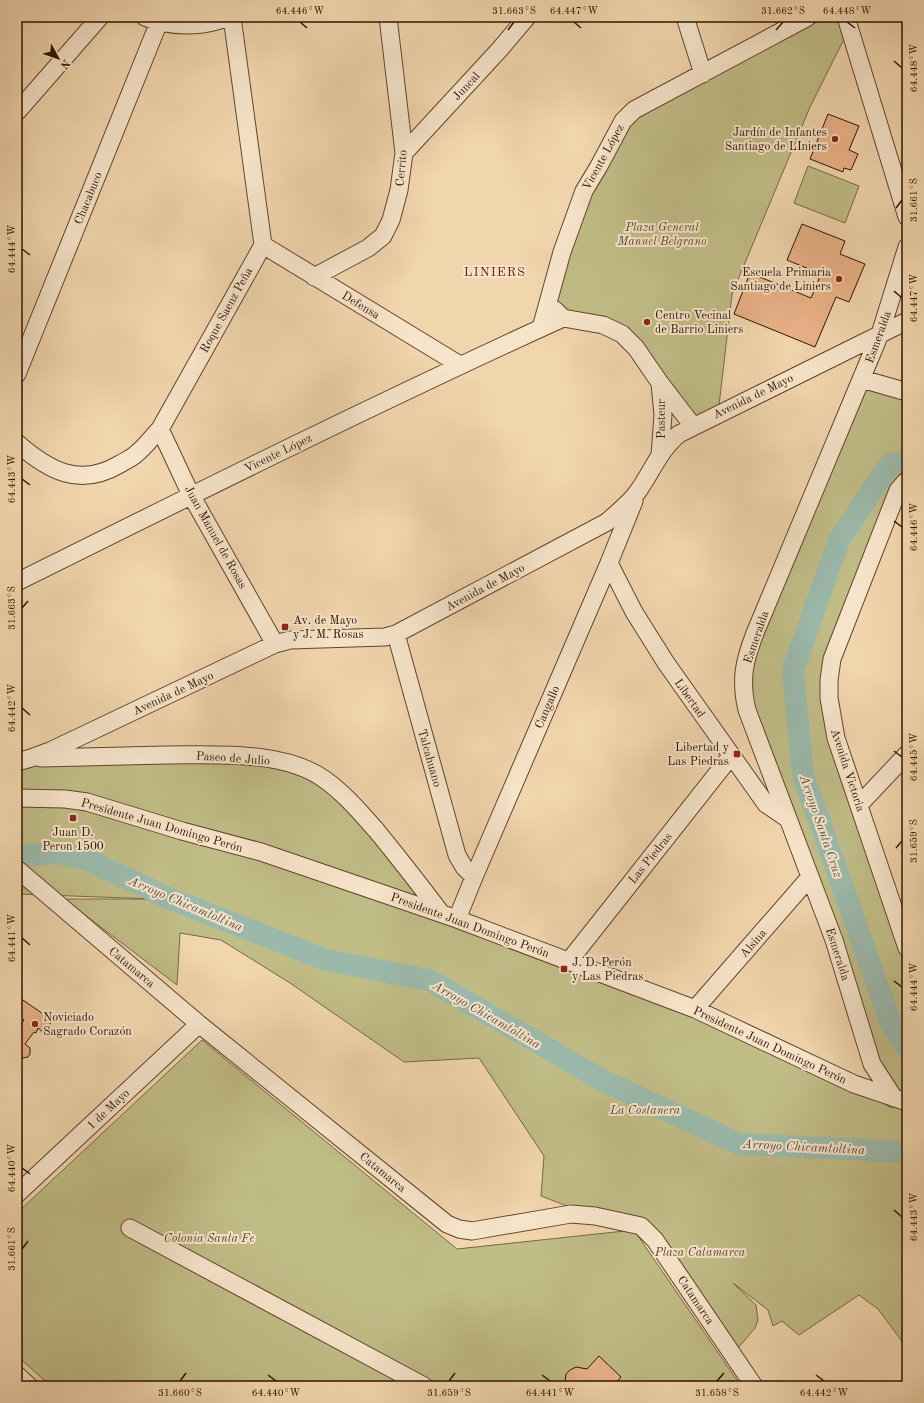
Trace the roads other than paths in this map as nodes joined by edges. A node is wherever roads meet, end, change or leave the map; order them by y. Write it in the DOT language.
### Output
graph roads {
  1 [pos="100,17"];
  2 [pos="231,17"];
  3 [pos="388,17"];
  4 [pos="527,17"];
  5 [pos="685,17"];
  6 [pos="808,17"];
  7 [pos="846,17"];
  8 [pos="152,20"];
  9 [pos="703,74"];
  10 [pos="17,112"];
  11 [pos="404,153"];
  12 [pos="907,216"];
  13 [pos="262,246"];
  14 [pos="907,247"];
  15 [pos="314,277"];
  16 [pos="548,303"];
  17 [pos="563,318"];
  18 [pos="907,321"];
  19 [pos="541,328"];
  20 [pos="880,334"];
  21 [pos="460,365"];
  22 [pos="17,374"];
  23 [pos="862,379"];
  24 [pos="660,383"];
  25 [pos="907,392"];
  26 [pos="693,426"];
  27 [pos="160,429"];
  28 [pos="17,443"];
  29 [pos="660,455"];
  30 [pos="907,482"];
  31 [pos="636,494"];
  32 [pos="192,495"];
  33 [pos="610,563"];
  34 [pos="17,582"];
  35 [pos="396,634"];
  36 [pos="275,644"];
  37 [pos="907,754"];
  38 [pos="731,756"];
  39 [pos="24,760"];
  40 [pos="17,798"];
  41 [pos="859,805"];
  42 [pos="788,819"];
  43 [pos="474,876"];
  44 [pos="810,877"];
  45 [pos="19,878"];
  46 [pos="441,913"];
  47 [pos="457,919"];
  48 [pos="907,948"];
  49 [pos="569,961"];
  50 [pos="695,1009"];
  51 [pos="199,1024"];
  52 [pos="900,1100"];
  53 [pos="17,1194"];
  54 [pos="130,1228"];
  55 [pos="17,1375"];
  56 [pos="29,1386"];
  57 [pos="424,1386"];
  58 [pos="754,1386"];
  1 -- 10 [label="street"];
  2 -- 8 [label="street"];
  2 -- 13 [label="street"];
  3 -- 11 [label="street, Cerrito"];
  4 -- 11 [label="street, Juncal"];
  5 -- 9 [label="street"];
  6 -- 9 [label="street, Vicente López"];
  7 -- 12 [label="street"];
  8 -- 22 [label="street, Chacabuco"];
  9 -- 16 [label="street, Vicente López"];
  11 -- 15 [label="street, Cerrito"];
  13 -- 15 [label="street, Defensa"];
  13 -- 27 [label="street, Roque Saenz Peña"];
  14 -- 20 [label="street, Esmeralda"];
  15 -- 21 [label="street, Defensa"];
  16 -- 17 [label="street"];
  16 -- 19 [label="street, Vicente López"];
  17 -- 19 [label="street, Vicente López"];
  17 -- 24 [label="street, Pasteur"];
  18 -- 20 [label="street, Avenida de Mayo"];
  19 -- 21 [label="street, Vicente López"];
  20 -- 23 [label="street, Esmeralda"];
  20 -- 26 [label="street, Avenida de Mayo"];
  21 -- 32 [label="street, Vicente López"];
  23 -- 25 [label="street"];
  23 -- 42 [label="street, Esmeralda"];
  24 -- 26 [label="street, Pasteur"];
  24 -- 29 [label="street, Pasteur"];
  26 -- 29 [label="street, Avenida de Mayo"];
  27 -- 28 [label="street, Roque Saenz Peña"];
  27 -- 32 [label="street, Juan Manuel de Rosas"];
  29 -- 31 [label="street, Avenida de Mayo"];
  30 -- 41 [label="street, Avenida Victoria"];
  31 -- 33 [label="street, Cangallo"];
  31 -- 35 [label="street, Avenida de Mayo"];
  32 -- 34 [label="street, Vicente López"];
  32 -- 36 [label="street, Juan Manuel de Rosas"];
  33 -- 38 [label="street, Libertad"];
  33 -- 43 [label="street, Cangallo"];
  35 -- 36 [label="street, Avenida de Mayo"];
  35 -- 43 [label="street, Talcahuano"];
  36 -- 39 [label="street, Avenida de Mayo"];
  37 -- 41 [label="street"];
  38 -- 42 [label="street, Libertad"];
  38 -- 49 [label="street, Las Piedras"];
  39 -- 46 [label="street, Paseo de Julio"];
  40 -- 46 [label="street, Presidente Juan Domingo Perón"];
  41 -- 48 [label="street, Avenida Victoria"];
  42 -- 44 [label="street, Esmeralda"];
  43 -- 47 [label="street, Cangallo"];
  44 -- 50 [label="street, Alsina"];
  44 -- 52 [label="street, Esmeralda"];
  45 -- 51 [label="street, Catamarca"];
  46 -- 47 [label="street, Presidente Juan Domingo Perón"];
  47 -- 49 [label="street, Presidente Juan Domingo Perón"];
  49 -- 50 [label="street, Presidente Juan Domingo Perón"];
  50 -- 52 [label="street, Presidente Juan Domingo Perón"];
  51 -- 53 [label="street, 1 de Mayo"];
  51 -- 58 [label="street, Catamarca"];
  54 -- 57 [label="street"];
  55 -- 56 [label="street"];
}
